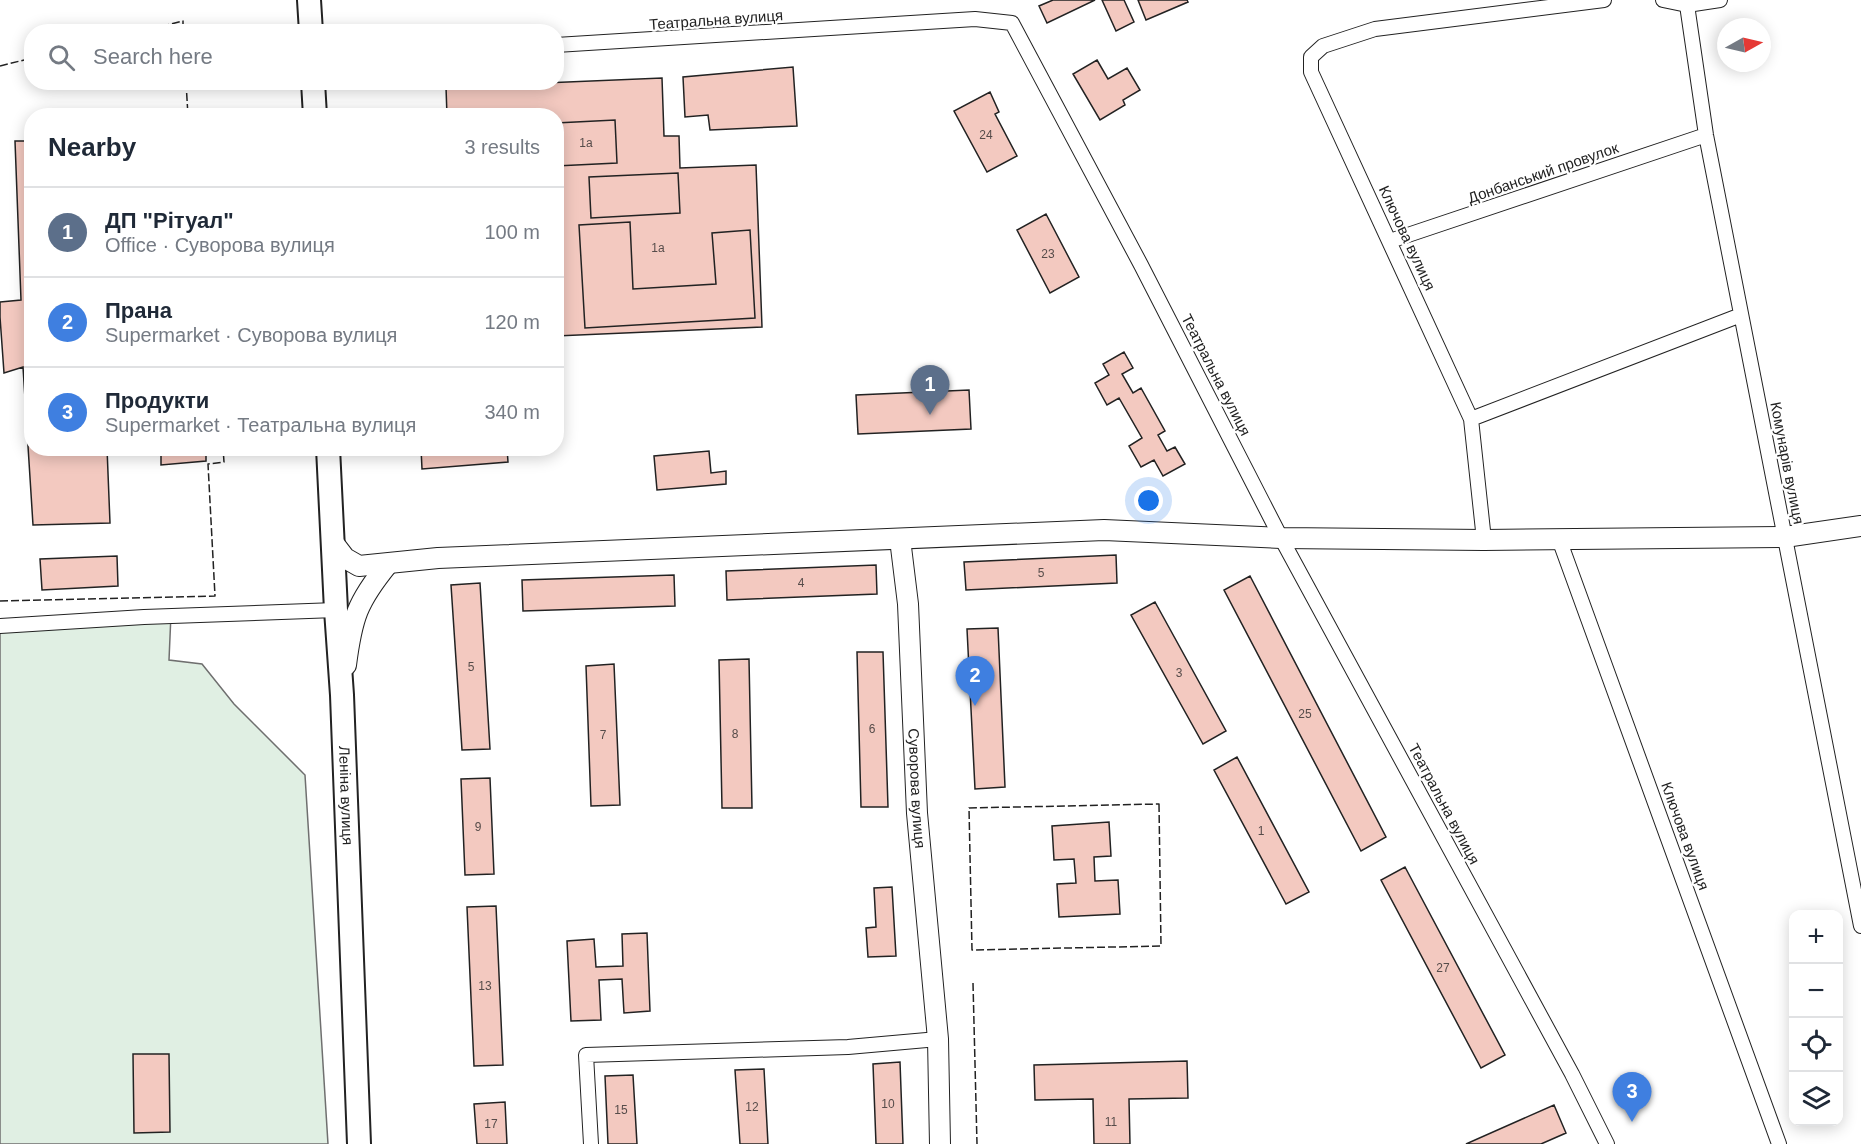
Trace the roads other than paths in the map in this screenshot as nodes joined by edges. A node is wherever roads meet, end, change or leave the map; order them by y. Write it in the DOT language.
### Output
graph roads {
  1 [pos="309,0"];
  2 [pos="1604,0"];
  3 [pos="1663,0"];
  4 [pos="1720,0"];
  5 [pos="1687,5"];
  6 [pos="310,24"];
  7 [pos="564,45"];
  8 [pos="313,90"];
  9 [pos="315,108"];
  10 [pos="1706,135"];
  11 [pos="1390,241"];
  12 [pos="1741,315"];
  13 [pos="1471,419"];
  14 [pos="328,456"];
  15 [pos="1861,526"];
  16 [pos="1785,537"];
  17 [pos="1281,538"];
  18 [pos="900,539"];
  19 [pos="1559,539"];
  20 [pos="1484,540"];
  21 [pos="332,541"];
  22 [pos="388,564"];
  23 [pos="336,610"];
  24 [pos="0,626"];
  25 [pos="342,695"];
  26 [pos="1861,926"];
  27 [pos="938,1039"];
  28 [pos="359,1144"];
  29 [pos="591,1144"];
  30 [pos="940,1144"];
  31 [pos="1607,1144"];
  32 [pos="1779,1144"];
  1 -- 6 [label="main road"];
  2 -- 11 [label="street, Ключова вулиця"];
  3 -- 5 [label="street"];
  4 -- 5 [label="street"];
  5 -- 10 [label="street, Комунарів вулиця"];
  7 -- 17 [label="street, Театральна вулиця"];
  8 -- 9 [label="main road"];
  10 -- 11 [label="street, Донбанський провулок"];
  10 -- 12 [label="street, Комунарів вулиця"];
  11 -- 13 [label="street, Ключова вулиця"];
  12 -- 13 [label="street"];
  12 -- 16 [label="street, Комунарів вулиця"];
  13 -- 20 [label="street, Ключова вулиця"];
  14 -- 21 [label="main road, Леніна вулиця"];
  15 -- 16 [label="street"];
  16 -- 19 [label="street"];
  16 -- 26 [label="street, Комунарів вулиця"];
  17 -- 18 [label="street"];
  17 -- 20 [label="street"];
  17 -- 31 [label="street, Театральна вулиця"];
  18 -- 22 [label="street"];
  18 -- 27 [label="street, Суворова вулиця"];
  19 -- 20 [label="street"];
  19 -- 32 [label="street, Ключова вулиця"];
  21 -- 22 [label="street"];
  21 -- 23 [label="main road, Леніна вулиця"];
  22 -- 25 [label="street"];
  23 -- 24 [label="street"];
  23 -- 25 [label="main road, Леніна вулиця"];
  25 -- 28 [label="main road, Леніна вулиця"];
  27 -- 29 [label="street"];
  27 -- 30 [label="street, Суворова вулиця"];
}
